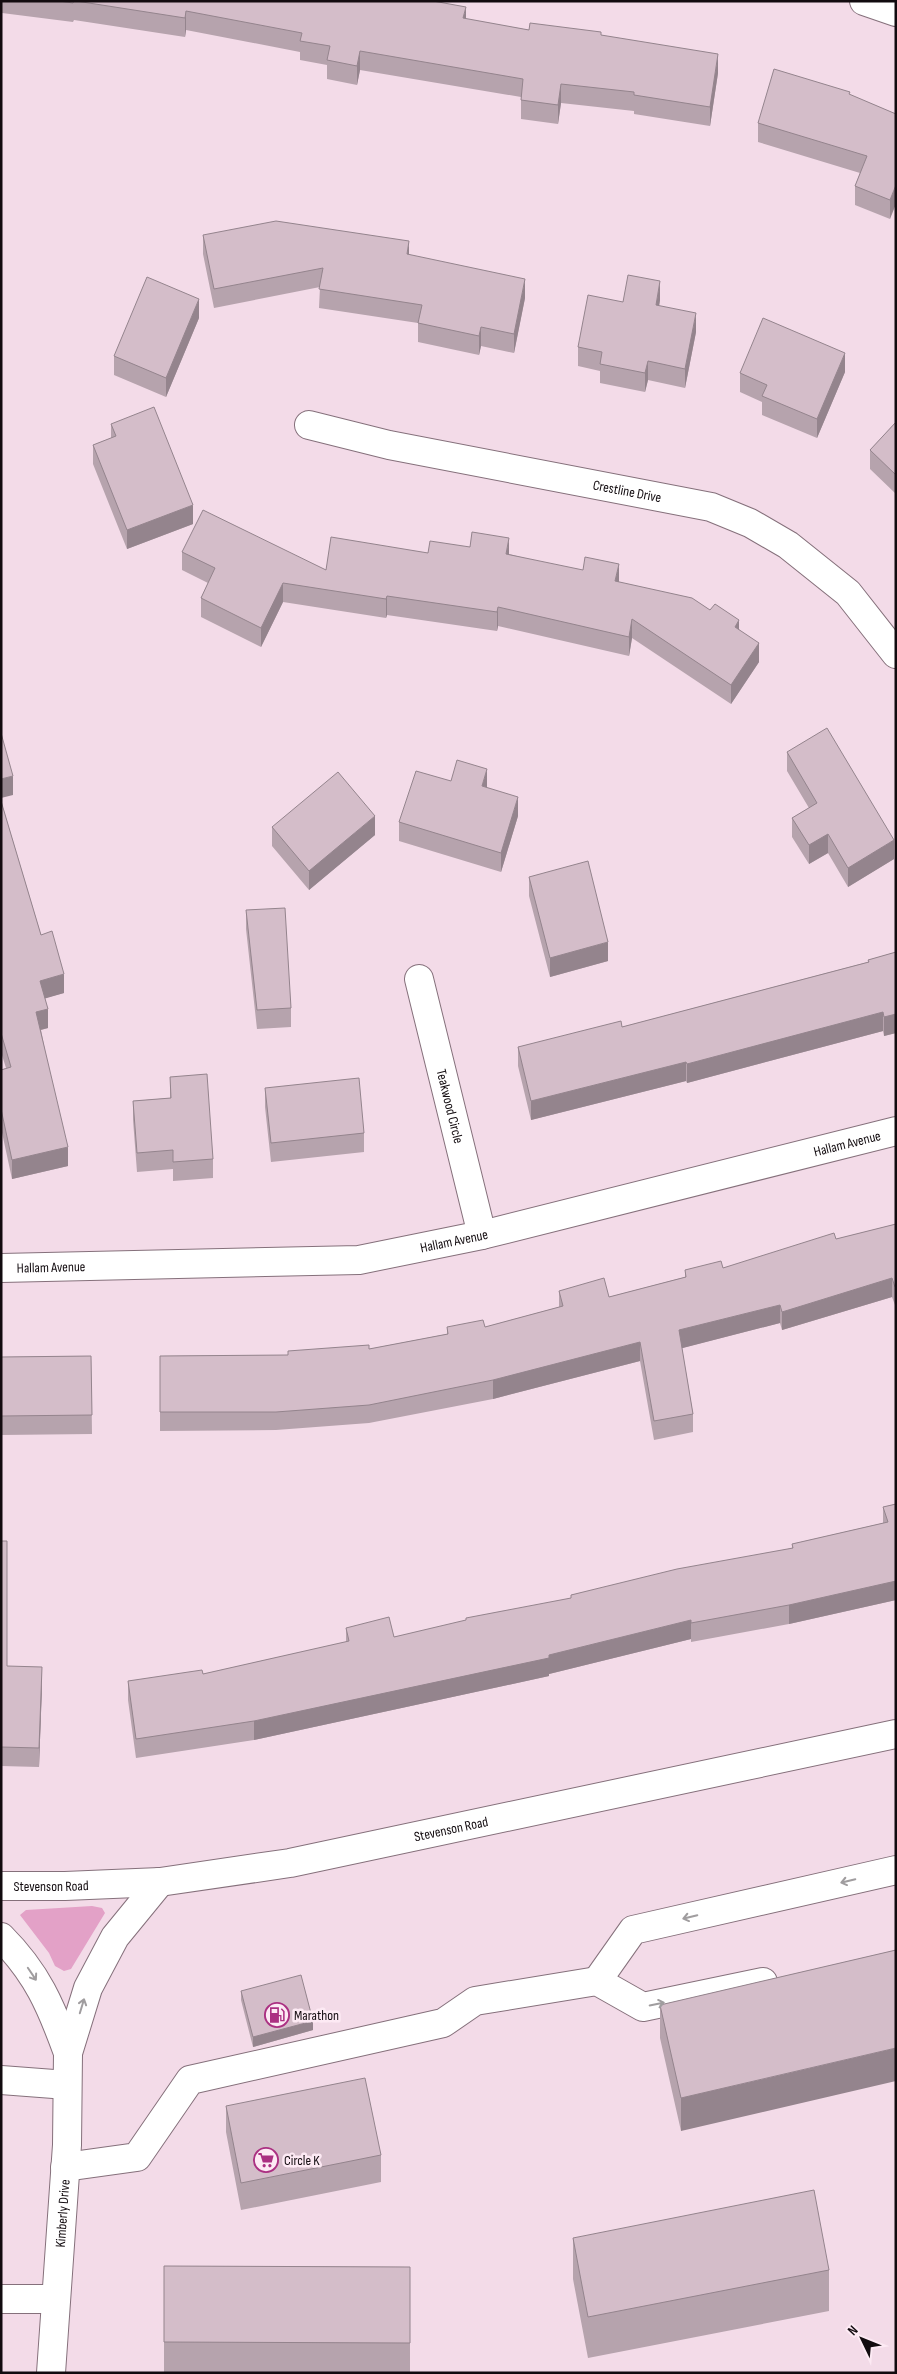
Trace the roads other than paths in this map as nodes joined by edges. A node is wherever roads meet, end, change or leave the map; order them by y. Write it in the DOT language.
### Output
graph roads {
  1 [pos="864,1"];
  2 [pos="896,12"];
  3 [pos="308,425"];
  4 [pos="896,654"];
  5 [pos="419,979"];
  6 [pos="896,1131"];
  7 [pos="482,1235"];
  8 [pos="1,1268"];
  9 [pos="896,1734"];
  10 [pos="896,1870"];
  11 [pos="160,1882"];
  12 [pos="1,1886"];
  13 [pos="1,1937"];
  14 [pos="789,1977"];
  15 [pos="598,1981"];
  16 [pos="68,2053"];
  17 [pos="1,2080"];
  18 [pos="67,2085"];
  19 [pos="65,2167"];
  20 [pos="1,2299"];
  21 [pos="55,2299"];
  22 [pos="51,2373"];
  1 -- 2 [label="street"];
  3 -- 4 [label="street, Crestline Drive"];
  5 -- 7 [label="street, Teakwood Circle"];
  6 -- 7 [label="street, Hallam Avenue"];
  7 -- 8 [label="street, Hallam Avenue"];
  9 -- 11 [label="street, Stevenson Road"];
  10 -- 15 [label="street, one-way"];
  11 -- 12 [label="street, Stevenson Road"];
  16 -- 11 [label="street, Kimberly Drive, one-way"];
  13 -- 16 [label="street, Kimberly Drive, one-way"];
  15 -- 14 [label="street, one-way"];
  15 -- 19 [label="street"];
  16 -- 18 [label="street, Kimberly Drive"];
  17 -- 18 [label="street"];
  18 -- 19 [label="street, Kimberly Drive"];
  19 -- 21 [label="street, Kimberly Drive"];
  20 -- 21 [label="street"];
  21 -- 22 [label="street, Kimberly Drive"];
}
